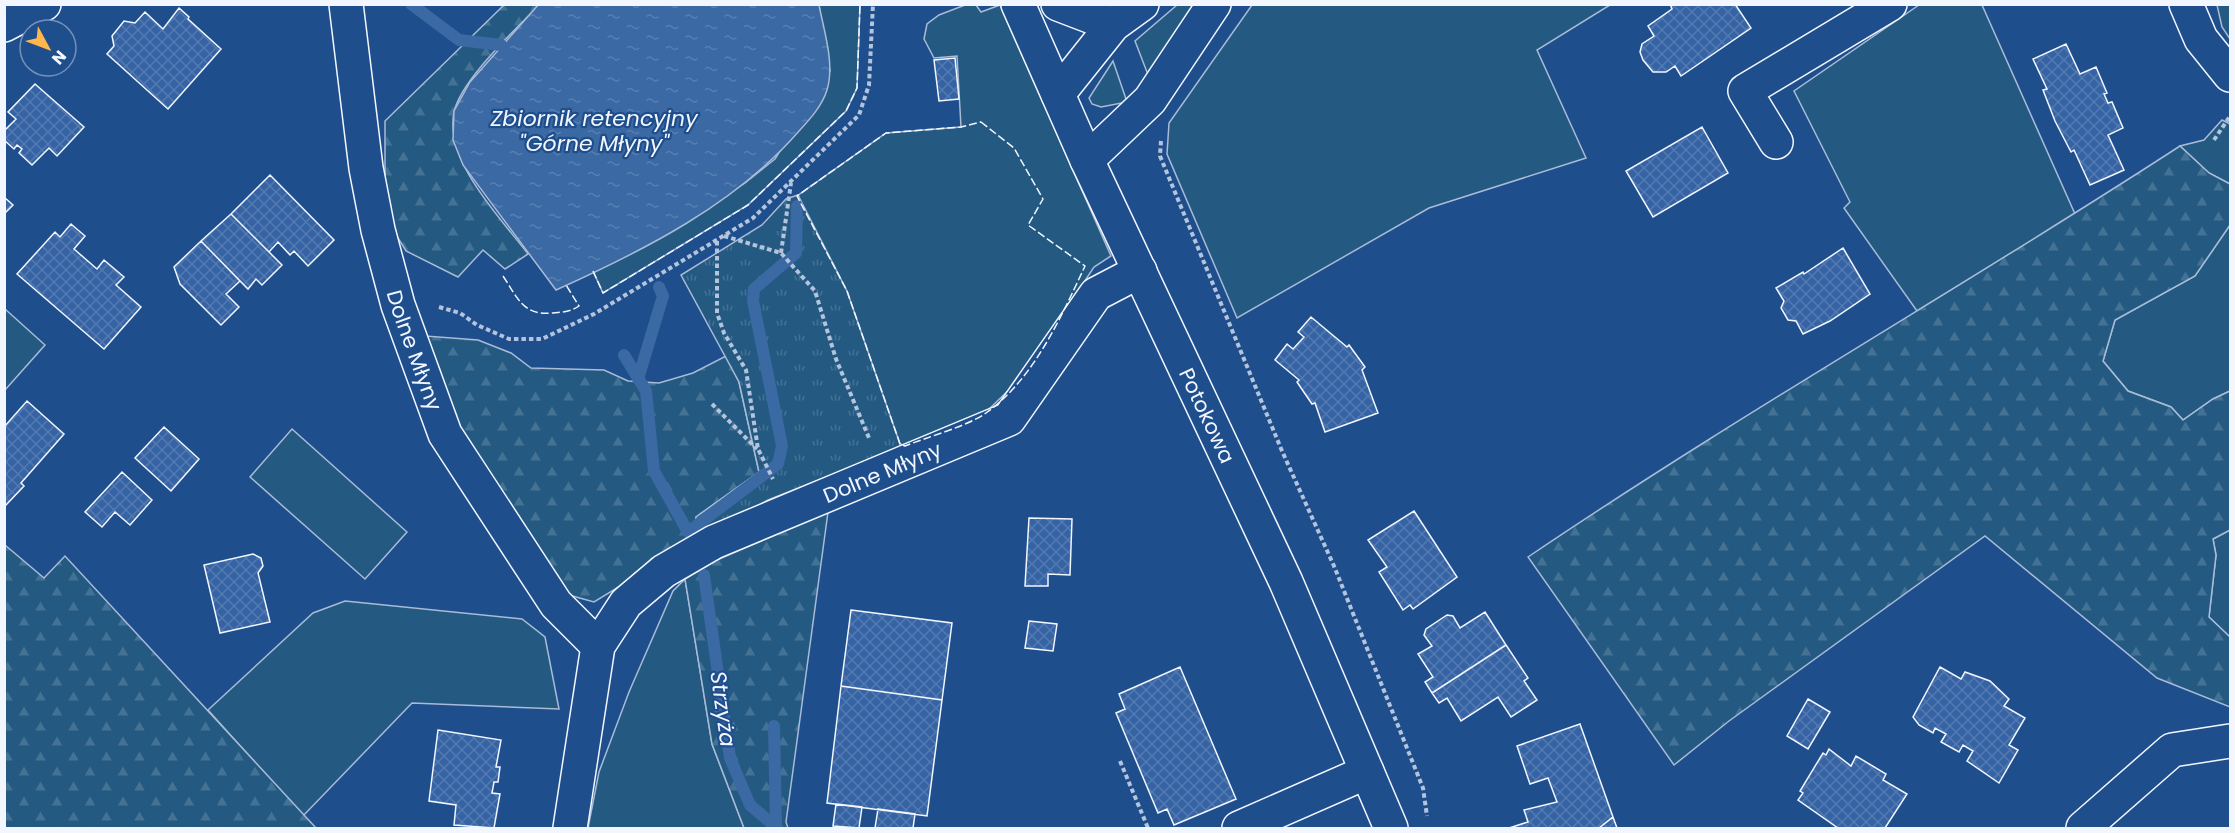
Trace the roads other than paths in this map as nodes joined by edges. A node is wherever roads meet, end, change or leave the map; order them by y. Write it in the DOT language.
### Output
graph roads {
  1 [pos="44,4"];
  2 [pos="346,4"];
  3 [pos="1018,4"];
  4 [pos="1058,4"];
  5 [pos="1142,4"];
  6 [pos="1214,4"];
  7 [pos="1890,4"];
  8 [pos="2186,4"];
  9 [pos="4,25"];
  10 [pos="1113,25"];
  11 [pos="2230,75"];
  12 [pos="1058,94"];
  13 [pos="1776,142"];
  14 [pos="1087,160"];
  15 [pos="1140,271"];
  16 [pos="598,646"];
  17 [pos="2230,741"];
  18 [pos="1367,772"];
  19 [pos="570,828"];
  20 [pos="1239,828"];
  21 [pos="1391,828"];
  22 [pos="2084,828"];
  1 -- 9 [label="street"];
  2 -- 16 [label="street, Dolne Młyny"];
  3 -- 12 [label="street, Potokowa"];
  4 -- 10 [label="street"];
  5 -- 10 [label="street"];
  6 -- 14 [label="street"];
  7 -- 13 [label="street"];
  8 -- 11 [label="street"];
  10 -- 12 [label="street"];
  12 -- 14 [label="street, Potokowa"];
  14 -- 15 [label="street, Potokowa"];
  15 -- 16 [label="street, Dolne Młyny"];
  15 -- 18 [label="street, Potokowa"];
  16 -- 19 [label="street, Dolne Młyny"];
  17 -- 22 [label="street"];
  18 -- 20 [label="street"];
  18 -- 21 [label="street, Potokowa"];
}
